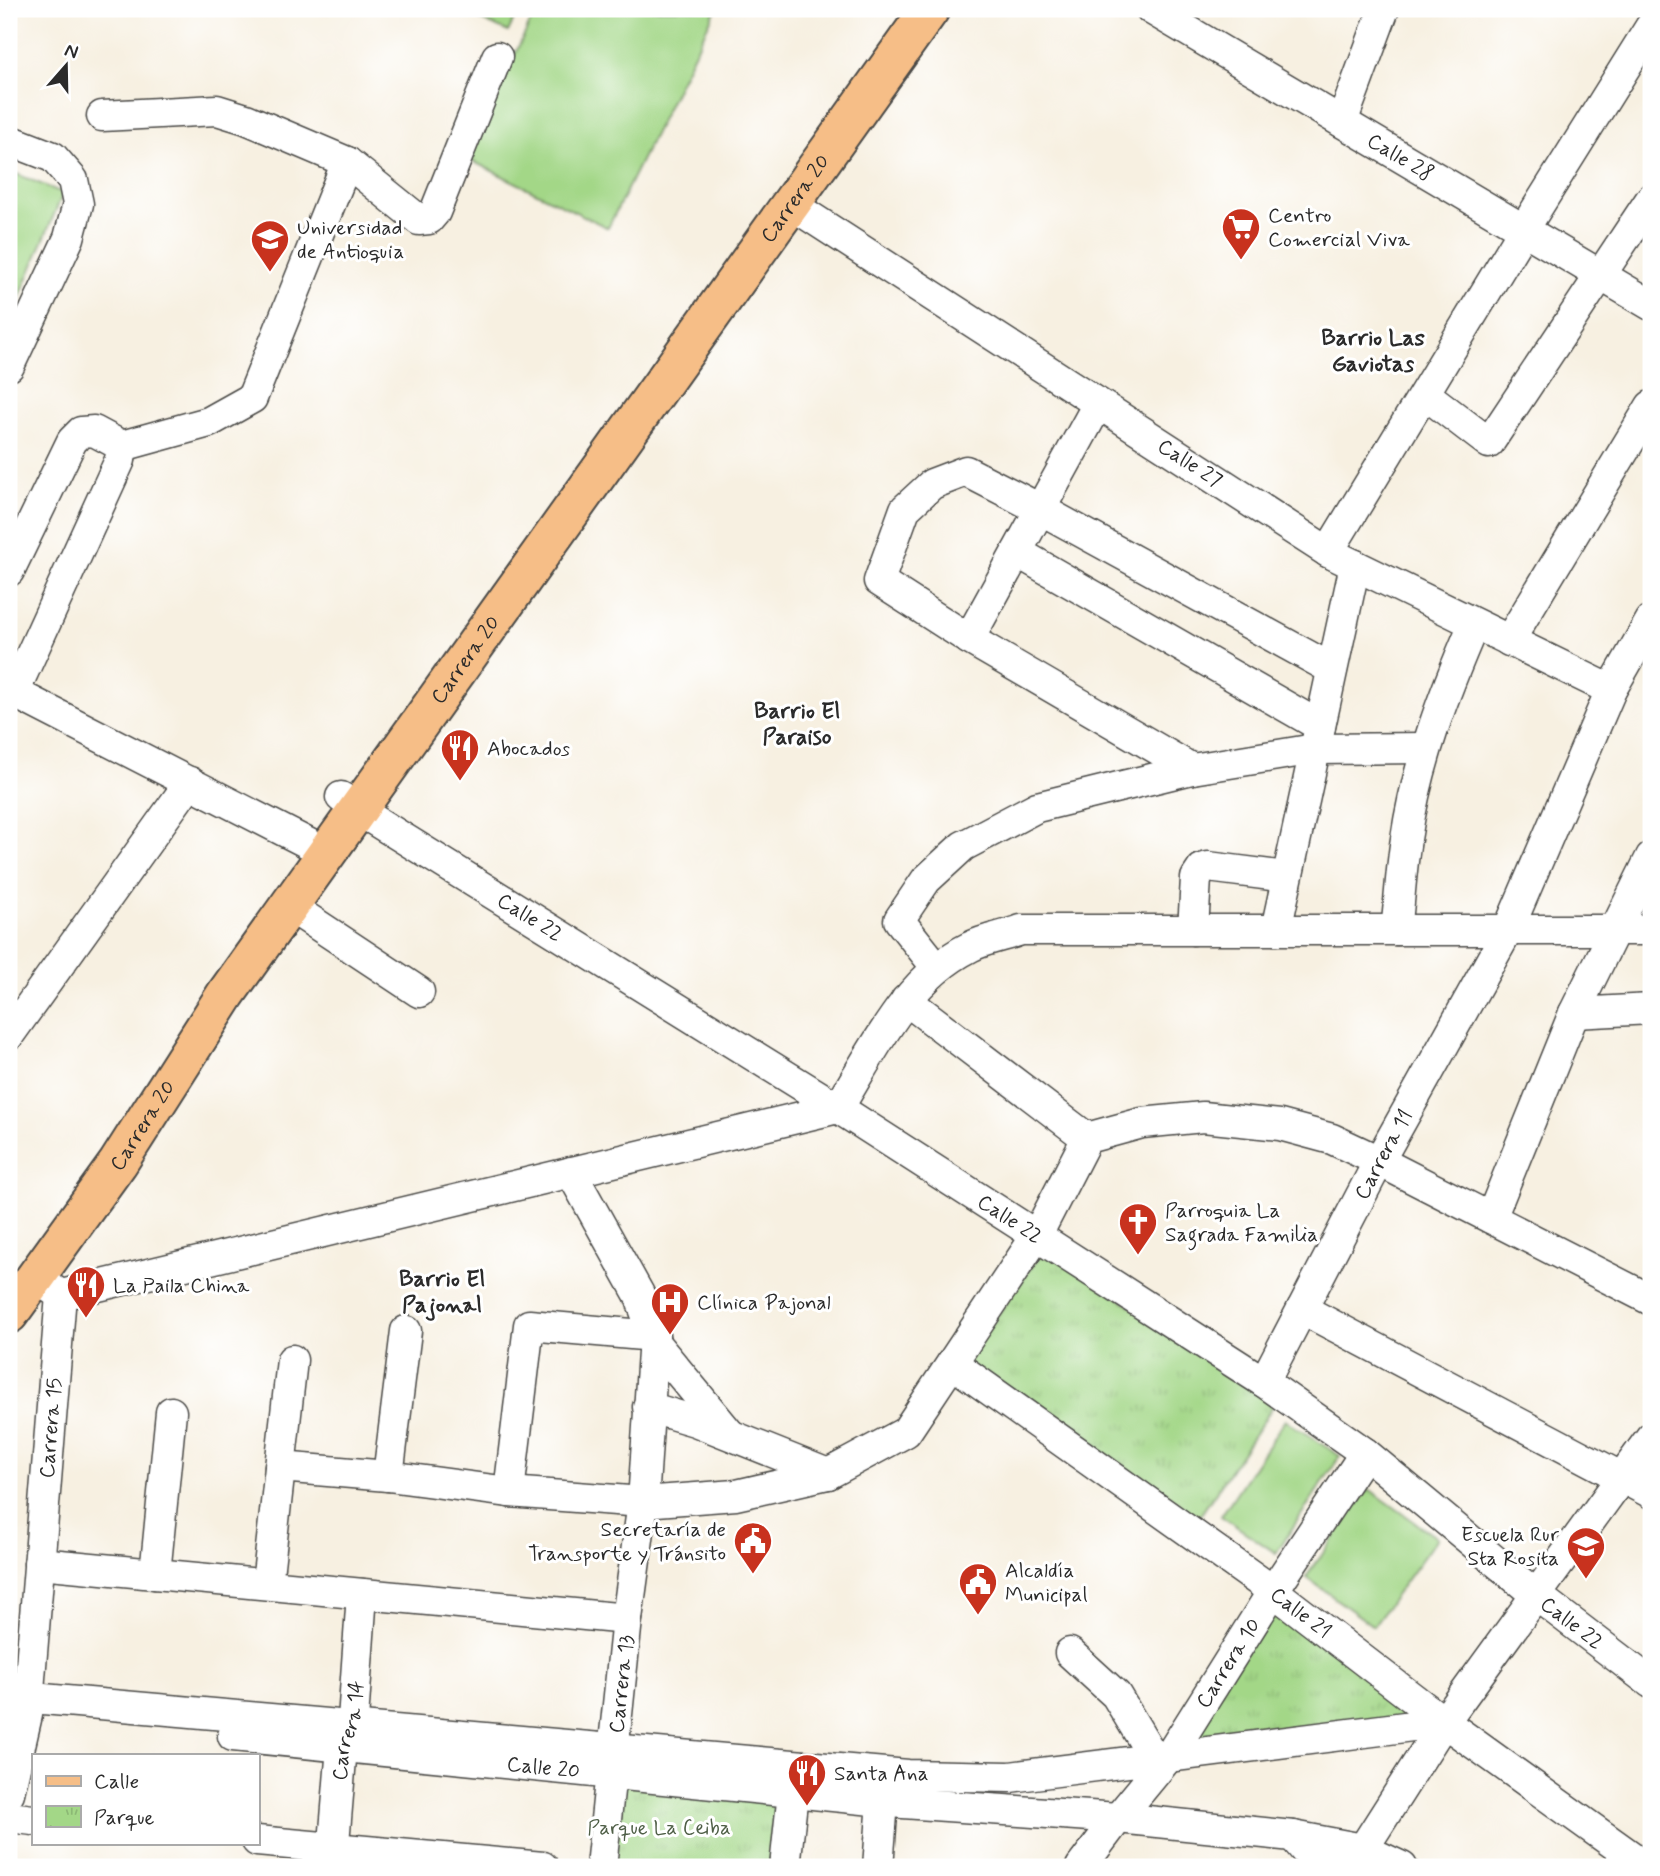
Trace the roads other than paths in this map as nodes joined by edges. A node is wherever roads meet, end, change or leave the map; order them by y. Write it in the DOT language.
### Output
graph roads {
  1 [pos="909,9"];
  2 [pos="930,9"];
  3 [pos="1151,9"];
  4 [pos="1384,9"];
  5 [pos="1651,26"];
  6 [pos="497,57"];
  7 [pos="102,116"];
  8 [pos="1342,122"];
  9 [pos="9,140"];
  10 [pos="347,162"];
  11 [pos="1651,199"];
  12 [pos="789,203"];
  13 [pos="1524,229"];
  14 [pos="1600,275"];
  15 [pos="1651,305"];
  16 [pos="9,366"];
  17 [pos="1425,394"];
  18 [pos="1098,404"];
  19 [pos="1651,406"];
  20 [pos="122,446"];
  21 [pos="1040,509"];
  22 [pos="1017,552"];
  23 [pos="1328,552"];
  24 [pos="1355,565"];
  25 [pos="9,571"];
  26 [pos="1651,620"];
  27 [pos="1474,624"];
  28 [pos="969,639"];
  29 [pos="1509,641"];
  30 [pos="1332,669"];
  31 [pos="11,691"];
  32 [pos="1611,691"];
  33 [pos="1317,738"];
  34 [pos="1426,748"];
  35 [pos="1192,769"];
  36 [pos="190,782"];
  37 [pos="349,804"];
  38 [pos="318,848"];
  39 [pos="1651,857"];
  40 [pos="1286,877"];
  41 [pos="289,906"];
  42 [pos="1193,930"];
  43 [pos="1276,930"];
  44 [pos="1396,930"];
  45 [pos="1508,930"];
  46 [pos="1614,930"];
  47 [pos="1651,930"];
  48 [pos="937,968"];
  49 [pos="419,992"];
  50 [pos="906,1000"];
  51 [pos="1651,1009"];
  52 [pos="1573,1013"];
  53 [pos="9,1035"];
  54 [pos="838,1108"];
  55 [pos="1087,1138"];
  56 [pos="1379,1161"];
  57 [pos="571,1172"];
  58 [pos="1491,1218"];
  59 [pos="1037,1235"];
  60 [pos="35,1283"];
  61 [pos="1651,1300"];
  62 [pos="1302,1309"];
  63 [pos="9,1314"];
  64 [pos="405,1331"];
  65 [pos="654,1338"];
  66 [pos="292,1360"];
  67 [pos="952,1363"];
  68 [pos="1264,1382"];
  69 [pos="648,1407"];
  70 [pos="171,1412"];
  71 [pos="731,1436"];
  72 [pos="1651,1437"];
  73 [pos="1365,1453"];
  74 [pos="280,1467"];
  75 [pos="828,1474"];
  76 [pos="388,1476"];
  77 [pos="1621,1478"];
  78 [pos="509,1492"];
  79 [pos="1651,1493"];
  80 [pos="643,1502"];
  81 [pos="39,1563"];
  82 [pos="155,1574"];
  83 [pos="267,1584"];
  84 [pos="1273,1591"];
  85 [pos="362,1594"];
  86 [pos="1536,1595"];
  87 [pos="627,1619"];
  88 [pos="1070,1653"];
  89 [pos="1651,1683"];
  90 [pos="18,1705"];
  91 [pos="1444,1722"];
  92 [pos="346,1736"];
  93 [pos="1162,1756"];
  94 [pos="612,1761"];
  95 [pos="793,1792"];
  96 [pos="9,1793"];
  97 [pos="883,1801"];
  98 [pos="9,1817"];
  99 [pos="1118,1818"];
  100 [pos="32,1820"];
  101 [pos="1293,1836"];
  102 [pos="259,1841"];
  103 [pos="1363,1849"];
  104 [pos="333,1858"];
  105 [pos="543,1867"];
  106 [pos="601,1867"];
  107 [pos="785,1867"];
  108 [pos="878,1867"];
  109 [pos="1081,1867"];
  110 [pos="1319,1867"];
  111 [pos="1402,1867"];
  112 [pos="1646,1867"];
  1 -- 37 [label="main road, Carrera 20"];
  2 -- 12 [label="main road, Carrera 20"];
  3 -- 8 [label="street, Calle 28"];
  4 -- 8 [label="street"];
  5 -- 13 [label="street"];
  6 -- 10 [label="street"];
  7 -- 10 [label="street"];
  8 -- 13 [label="street, Calle 28"];
  9 -- 16 [label="street"];
  10 -- 20 [label="street"];
  11 -- 14 [label="street"];
  12 -- 18 [label="street, Calle 27"];
  12 -- 37 [label="main road, Carrera 20"];
  13 -- 14 [label="street, Calle 28"];
  13 -- 17 [label="street"];
  14 -- 15 [label="street, Calle 28"];
  14 -- 17 [label="street"];
  17 -- 23 [label="street"];
  18 -- 21 [label="street"];
  18 -- 23 [label="street, Calle 27"];
  19 -- 29 [label="street"];
  20 -- 25 [label="street"];
  20 -- 31 [label="street"];
  21 -- 22 [label="street"];
  21 -- 28 [label="street"];
  21 -- 30 [label="street"];
  22 -- 28 [label="street"];
  22 -- 33 [label="street"];
  23 -- 24 [label="street, Calle 27"];
  24 -- 27 [label="street, Calle 27"];
  24 -- 30 [label="street"];
  26 -- 32 [label="street, Carrera 11"];
  27 -- 29 [label="street, Calle 27"];
  27 -- 34 [label="street"];
  28 -- 35 [label="street"];
  29 -- 32 [label="street, Calle 27"];
  30 -- 33 [label="street"];
  31 -- 36 [label="street"];
  32 -- 45 [label="street, Carrera 11"];
  33 -- 34 [label="street"];
  33 -- 35 [label="street"];
  33 -- 40 [label="street"];
  34 -- 44 [label="street"];
  35 -- 48 [label="street"];
  36 -- 38 [label="street"];
  36 -- 53 [label="street"];
  37 -- 38 [label="main road, Carrera 20"];
  37 -- 54 [label="street, Calle 22"];
  38 -- 41 [label="main road, Carrera 20"];
  38 -- 60 [label="main road, Carrera 20"];
  39 -- 46 [label="street"];
  40 -- 42 [label="street"];
  40 -- 43 [label="street"];
  41 -- 49 [label="street"];
  41 -- 60 [label="main road, Carrera 20"];
  42 -- 43 [label="street"];
  42 -- 48 [label="street"];
  43 -- 44 [label="street"];
  44 -- 45 [label="street"];
  45 -- 46 [label="street"];
  45 -- 56 [label="street, Carrera 11"];
  46 -- 47 [label="street"];
  46 -- 52 [label="street"];
  48 -- 50 [label="street"];
  50 -- 54 [label="street"];
  50 -- 55 [label="street"];
  51 -- 52 [label="street"];
  52 -- 58 [label="street"];
  54 -- 57 [label="street"];
  54 -- 59 [label="street, Calle 22"];
  55 -- 56 [label="street"];
  55 -- 59 [label="street"];
  56 -- 58 [label="street"];
  56 -- 62 [label="street, Carrera 11"];
  57 -- 60 [label="street"];
  57 -- 65 [label="street"];
  58 -- 61 [label="street"];
  59 -- 67 [label="street"];
  59 -- 68 [label="street, Calle 22"];
  60 -- 63 [label="main road, Carrera 20"];
  60 -- 81 [label="street, Carrera 15"];
  62 -- 68 [label="street, Carrera 11"];
  62 -- 77 [label="street"];
  64 -- 76 [label="street"];
  65 -- 69 [label="street, Carrera 13"];
  65 -- 71 [label="street"];
  65 -- 78 [label="street"];
  66 -- 74 [label="street"];
  67 -- 75 [label="street"];
  67 -- 84 [label="street, Calle 21"];
  68 -- 73 [label="street, Calle 22"];
  69 -- 71 [label="street"];
  69 -- 80 [label="street, Carrera 13"];
  70 -- 82 [label="street"];
  71 -- 75 [label="street"];
  72 -- 77 [label="street"];
  73 -- 84 [label="street, Carrera 10"];
  73 -- 86 [label="street, Calle 22"];
  74 -- 76 [label="street"];
  74 -- 83 [label="street"];
  75 -- 80 [label="street"];
  76 -- 78 [label="street"];
  77 -- 79 [label="street"];
  77 -- 86 [label="street"];
  78 -- 80 [label="street"];
  80 -- 87 [label="street, Carrera 13"];
  81 -- 82 [label="street"];
  81 -- 90 [label="street, Carrera 15"];
  82 -- 83 [label="street"];
  83 -- 85 [label="street"];
  84 -- 91 [label="street, Calle 21"];
  84 -- 93 [label="street, Carrera 10"];
  85 -- 87 [label="street"];
  85 -- 92 [label="street, Carrera 14"];
  86 -- 89 [label="street, Calle 22"];
  86 -- 91 [label="street"];
  87 -- 94 [label="street, Carrera 13"];
  88 -- 93 [label="street"];
  90 -- 92 [label="street, Calle 20"];
  90 -- 96 [label="street"];
  91 -- 93 [label="street, Calle 20"];
  91 -- 103 [label="street"];
  91 -- 112 [label="street, Calle 21"];
  92 -- 94 [label="street, Calle 20"];
  92 -- 104 [label="street, Carrera 14"];
  93 -- 94 [label="street, Calle 20"];
  93 -- 99 [label="street, Carrera 10"];
  94 -- 95 [label="street, Calle 20"];
  94 -- 106 [label="street, Carrera 13"];
  95 -- 97 [label="street, Calle 20"];
  95 -- 107 [label="street"];
  97 -- 99 [label="street, Calle 20"];
  97 -- 108 [label="street"];
  98 -- 100 [label="street"];
  99 -- 101 [label="street, Calle 20"];
  99 -- 109 [label="street, Carrera 10"];
  101 -- 103 [label="street, Calle 20"];
  101 -- 110 [label="street"];
  102 -- 104 [label="street"];
  103 -- 111 [label="street, Calle 20"];
  104 -- 105 [label="street"];
}
